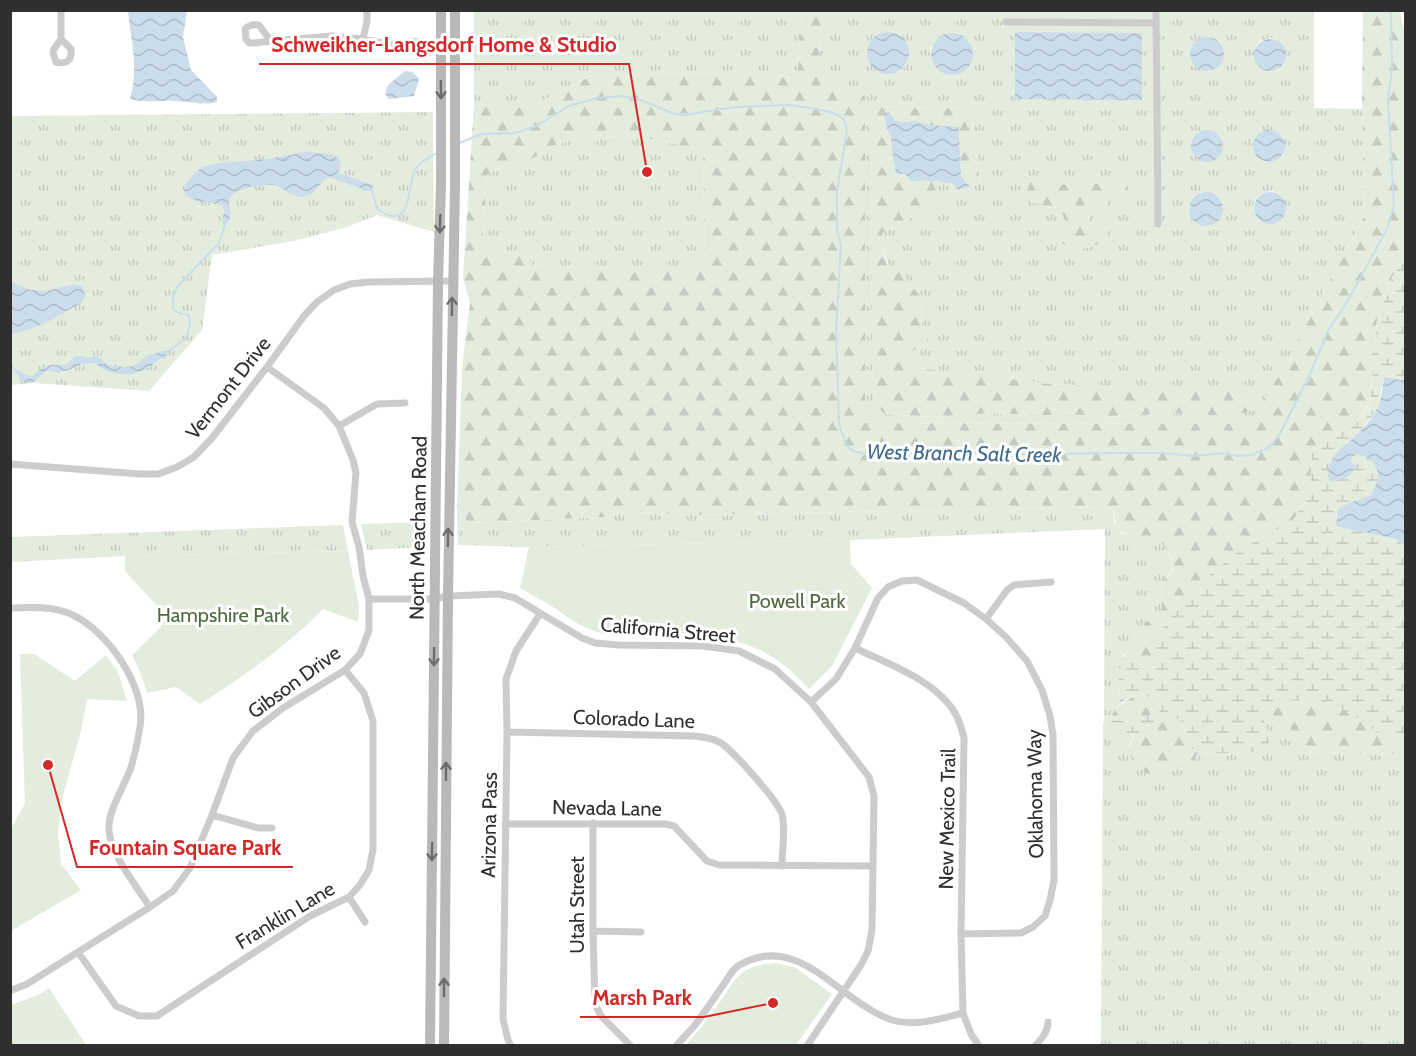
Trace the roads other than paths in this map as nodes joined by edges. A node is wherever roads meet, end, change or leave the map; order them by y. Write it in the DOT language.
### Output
graph roads {
  1 [pos="61,10"];
  2 [pos="366,10"];
  3 [pos="441,10"];
  4 [pos="455,10"];
  5 [pos="1156,10"];
  6 [pos="1006,22"];
  7 [pos="1156,23"];
  8 [pos="60,39"];
  9 [pos="363,39"];
  10 [pos="272,41"];
  11 [pos="393,45"];
  12 [pos="455,47"];
  13 [pos="441,48"];
  14 [pos="1158,224"];
  15 [pos="438,281"];
  16 [pos="452,281"];
  17 [pos="267,367"];
  18 [pos="405,403"];
  19 [pos="339,426"];
  20 [pos="10,464"];
  21 [pos="1051,582"];
  22 [pos="448,596"];
  23 [pos="369,599"];
  24 [pos="435,599"];
  25 [pos="10,608"];
  26 [pos="540,614"];
  27 [pos="986,619"];
  28 [pos="855,648"];
  29 [pos="345,670"];
  30 [pos="811,702"];
  31 [pos="507,732"];
  32 [pos="212,815"];
  33 [pos="593,823"];
  34 [pos="505,824"];
  35 [pos="272,828"];
  36 [pos="782,866"];
  37 [pos="873,866"];
  38 [pos="349,897"];
  39 [pos="150,907"];
  40 [pos="365,922"];
  41 [pos="593,931"];
  42 [pos="641,932"];
  43 [pos="961,934"];
  44 [pos="78,952"];
  45 [pos="843,991"];
  46 [pos="10,992"];
  47 [pos="963,1013"];
  48 [pos="1048,1022"];
  49 [pos="430,1046"];
  50 [pos="444,1046"];
  51 [pos="511,1046"];
  52 [pos="631,1046"];
  53 [pos="676,1046"];
  54 [pos="807,1046"];
  55 [pos="979,1046"];
  56 [pos="1035,1046"];
  1 -- 8 [label="street"];
  2 -- 9 [label="street"];
  3 -- 13 [label="main road, North Meacham Road"];
  4 -- 12 [label="main road, North Meacham Road"];
  5 -- 7 [label="street"];
  6 -- 7 [label="street"];
  7 -- 14 [label="street"];
  9 -- 10 [label="street"];
  9 -- 11 [label="street"];
  11 -- 13 [label="street"];
  11 -- 13 [label="street"];
  12 -- 13 [label="street"];
  12 -- 16 [label="main road, North Meacham Road"];
  13 -- 15 [label="main road, North Meacham Road, one-way"];
  15 -- 16 [label="street, Vermont Drive"];
  15 -- 17 [label="street, Vermont Drive"];
  15 -- 24 [label="main road, North Meacham Road"];
  22 -- 16 [label="main road, North Meacham Road, one-way"];
  17 -- 19 [label="street, Gibson Drive"];
  17 -- 20 [label="street, Vermont Drive"];
  18 -- 19 [label="street"];
  19 -- 23 [label="street, Gibson Drive"];
  21 -- 27 [label="street"];
  22 -- 24 [label="street, California Street"];
  22 -- 26 [label="street, California Street"];
  50 -- 22 [label="main road, North Meacham Road, one-way"];
  23 -- 24 [label="street, California Street"];
  23 -- 29 [label="street, Gibson Drive"];
  24 -- 49 [label="main road, North Meacham Road, one-way"];
  25 -- 39 [label="street"];
  26 -- 30 [label="street, California Street"];
  26 -- 31 [label="street, Arizona Pass"];
  27 -- 28 [label="street, Oklahoma Way"];
  27 -- 43 [label="street, Oklahoma Way"];
  28 -- 30 [label="street"];
  28 -- 43 [label="street, New Mexico Trail"];
  29 -- 32 [label="street, Gibson Drive"];
  29 -- 38 [label="street, Franklin Lane"];
  30 -- 37 [label="street, California Street"];
  31 -- 34 [label="street, Arizona Pass"];
  31 -- 36 [label="street, Colorado Lane"];
  32 -- 35 [label="street"];
  32 -- 39 [label="street, Gibson Drive"];
  33 -- 34 [label="street, Nevada Lane"];
  33 -- 36 [label="street, Nevada Lane"];
  33 -- 41 [label="street, Utah Street"];
  34 -- 51 [label="street, Arizona Pass"];
  36 -- 37 [label="street, Nevada Lane"];
  37 -- 45 [label="street, California Street"];
  38 -- 40 [label="street"];
  38 -- 44 [label="street, Franklin Lane"];
  39 -- 44 [label="street, Gibson Drive"];
  41 -- 42 [label="street"];
  41 -- 52 [label="street, Utah Street"];
  43 -- 47 [label="street, New Mexico Trail"];
  44 -- 46 [label="street, Gibson Drive"];
  45 -- 47 [label="street"];
  45 -- 53 [label="street"];
  45 -- 54 [label="street, California Street"];
  47 -- 55 [label="street"];
  48 -- 56 [label="street"];
}
